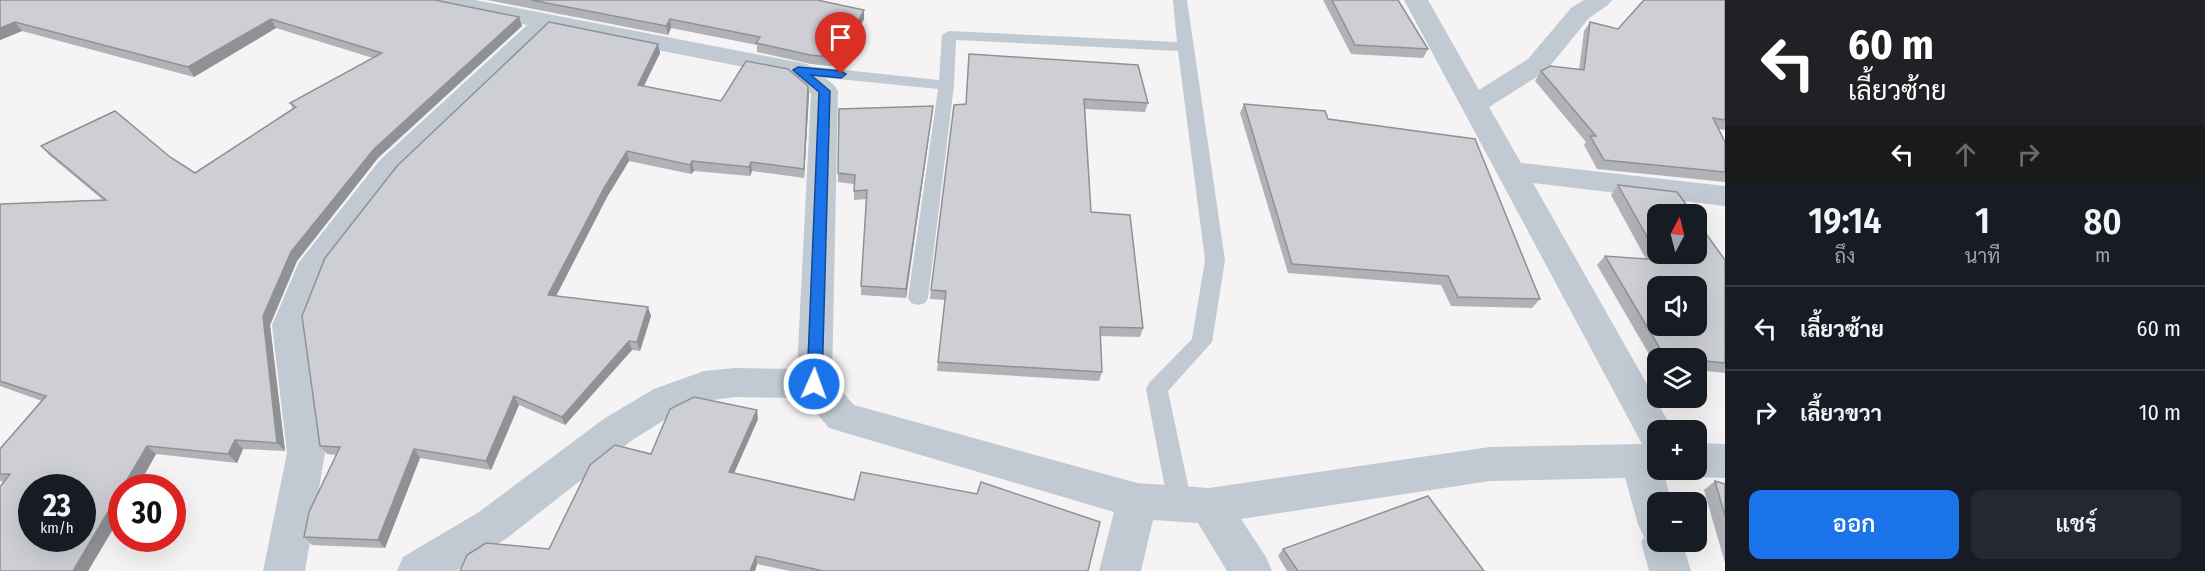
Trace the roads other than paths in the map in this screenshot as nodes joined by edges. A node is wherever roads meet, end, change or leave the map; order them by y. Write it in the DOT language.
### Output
graph roads {
  1 [pos="438,0"];
  2 [pos="1180,0"];
  3 [pos="1416,0"];
  4 [pos="1599,0"];
  5 [pos="487,4"];
  6 [pos="545,21"];
  7 [pos="1185,47"];
  8 [pos="798,70"];
  9 [pos="946,85"];
  10 [pos="1474,105"];
  11 [pos="1510,171"];
  12 [pos="1725,196"];
  13 [pos="918,298"];
  14 [pos="814,384"];
  15 [pos="1647,443"];
  16 [pos="1647,453"];
  17 [pos="1707,460"];
  18 [pos="1725,461"];
  19 [pos="1137,501"];
  20 [pos="1194,505"];
  21 [pos="1665,552"];
  22 [pos="284,571"];
  23 [pos="418,571"];
  24 [pos="1120,571"];
  25 [pos="1251,571"];
  26 [pos="1670,571"];
  1 -- 5 [label="street"];
  2 -- 7 [label="lane"];
  3 -- 10 [label="street"];
  4 -- 10 [label="street"];
  5 -- 6 [label="street"];
  6 -- 8 [label="street"];
  6 -- 22 [label="street"];
  7 -- 9 [label="lane"];
  7 -- 20 [label="lane"];
  8 -- 9 [label="lane"];
  8 -- 14 [label="street"];
  9 -- 13 [label="lane"];
  10 -- 11 [label="street"];
  11 -- 12 [label="street"];
  11 -- 15 [label="street"];
  14 -- 19 [label="street"];
  14 -- 23 [label="street"];
  16 -- 20 [label="street"];
  17 -- 18 [label="street"];
  19 -- 20 [label="street"];
  19 -- 24 [label="street"];
  20 -- 25 [label="street"];
  21 -- 26 [label="street"];
}
